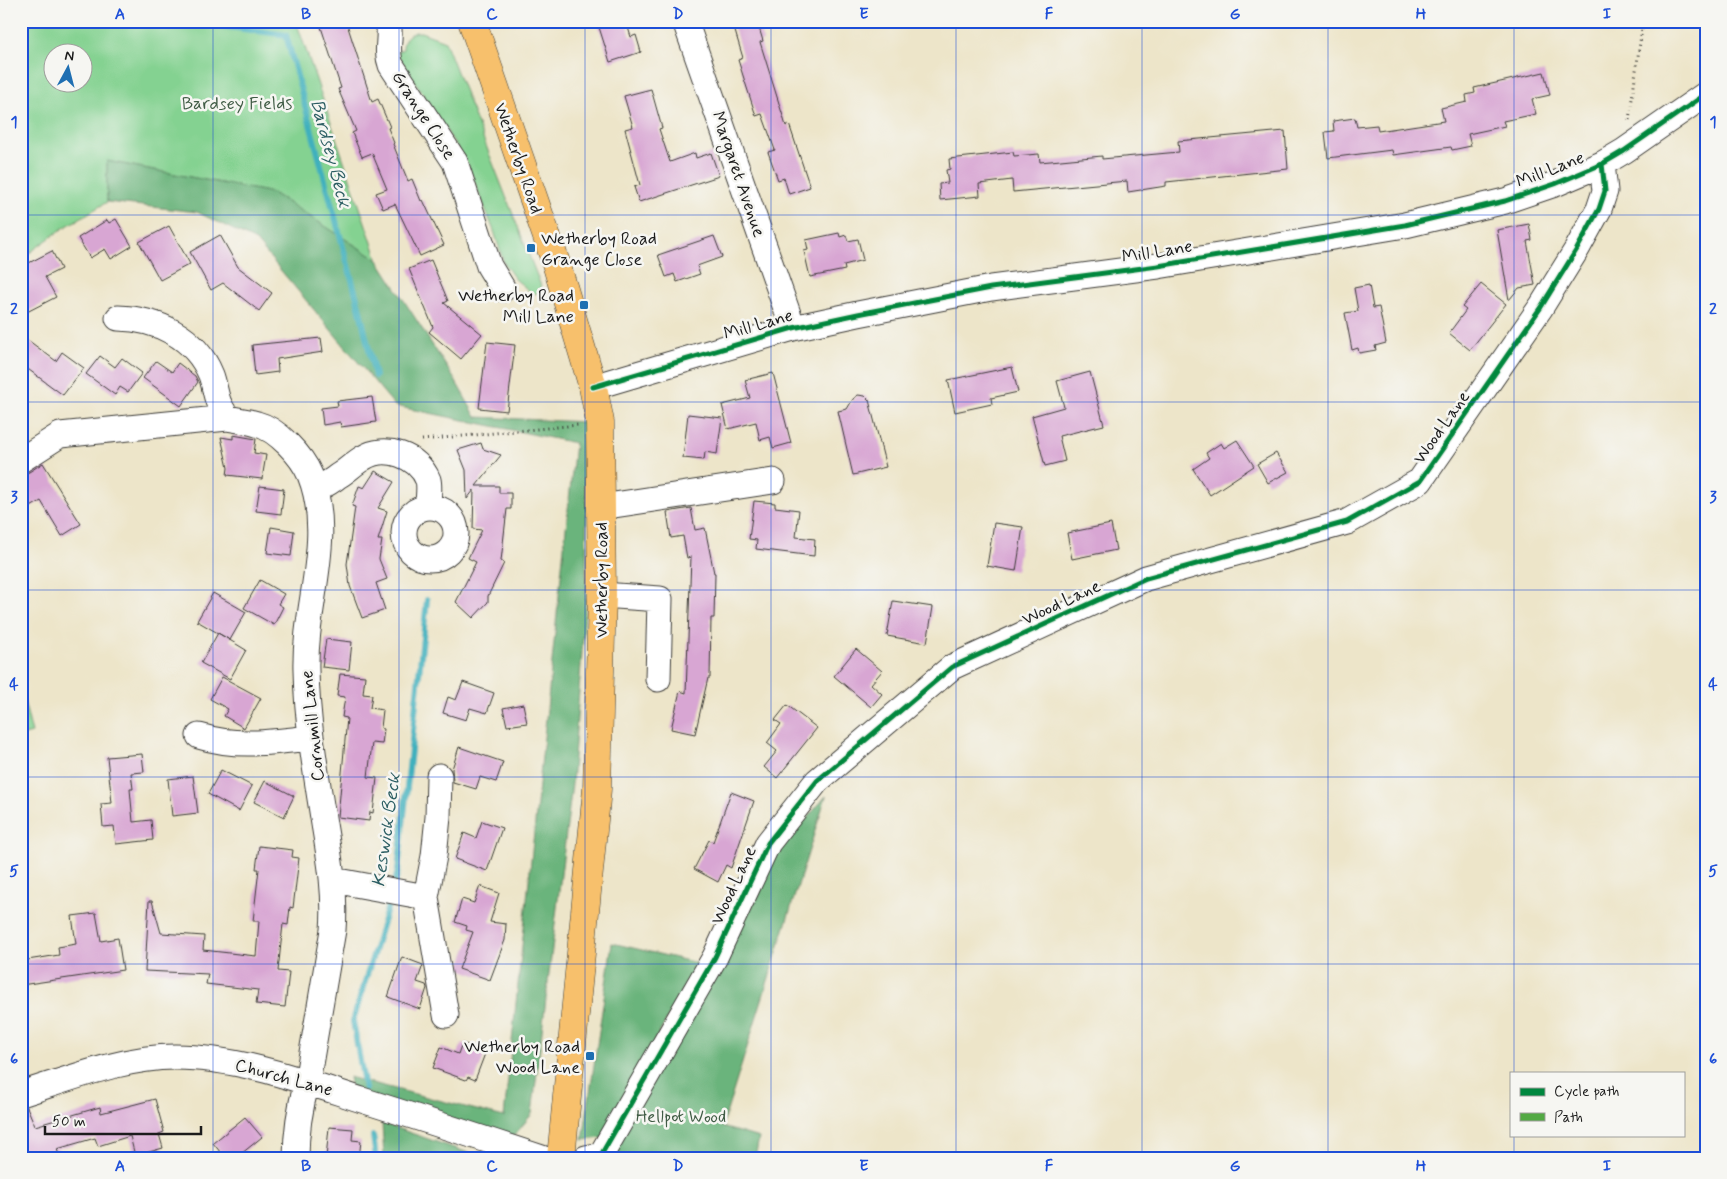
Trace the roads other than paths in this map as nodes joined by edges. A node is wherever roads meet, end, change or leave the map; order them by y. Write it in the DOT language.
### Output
graph roads {
  1 [pos="472,21"];
  2 [pos="685,21"];
  3 [pos="390,22"];
  4 [pos="1706,94"];
  5 [pos="1602,164"];
  6 [pos="504,289"];
  7 [pos="118,318"];
  8 [pos="793,328"];
  9 [pos="593,387"];
  10 [pos="227,418"];
  11 [pos="21,460"];
  12 [pos="773,480"];
  13 [pos="315,490"];
  14 [pos="428,506"];
  15 [pos="601,507"];
  16 [pos="602,595"];
  17 [pos="658,679"];
  18 [pos="198,736"];
  19 [pos="311,738"];
  20 [pos="439,776"];
  21 [pos="333,880"];
  22 [pos="415,895"];
  23 [pos="446,1015"];
  24 [pos="307,1082"];
  25 [pos="21,1094"];
  26 [pos="296,1158"];
  27 [pos="542,1158"];
  28 [pos="561,1158"];
  29 [pos="586,1158"];
  1 -- 9 [label="main road, Wetherby Road"];
  2 -- 8 [label="street, Margaret Avenue"];
  3 -- 6 [label="street, Grange Close"];
  4 -- 5 [label="street, Mill Lane"];
  5 -- 8 [label="street, Mill Lane"];
  5 -- 29 [label="street, Wood Lane"];
  7 -- 10 [label="street"];
  8 -- 9 [label="street, Mill Lane"];
  9 -- 15 [label="main road, Wetherby Road"];
  10 -- 11 [label="street, Cornmill Lane"];
  10 -- 13 [label="street, Cornmill Lane"];
  12 -- 15 [label="street"];
  13 -- 14 [label="street"];
  13 -- 19 [label="street, Cornmill Lane"];
  15 -- 16 [label="main road, Wetherby Road"];
  16 -- 17 [label="street"];
  16 -- 28 [label="main road, Wetherby Road"];
  18 -- 19 [label="street"];
  19 -- 21 [label="street, Cornmill Lane"];
  20 -- 22 [label="street"];
  21 -- 22 [label="street"];
  21 -- 24 [label="street, Cornmill Lane"];
  22 -- 23 [label="street"];
  24 -- 25 [label="street, Church Lane"];
  24 -- 26 [label="street, Cornmill Lane"];
  24 -- 27 [label="street, Church Lane"];
}
